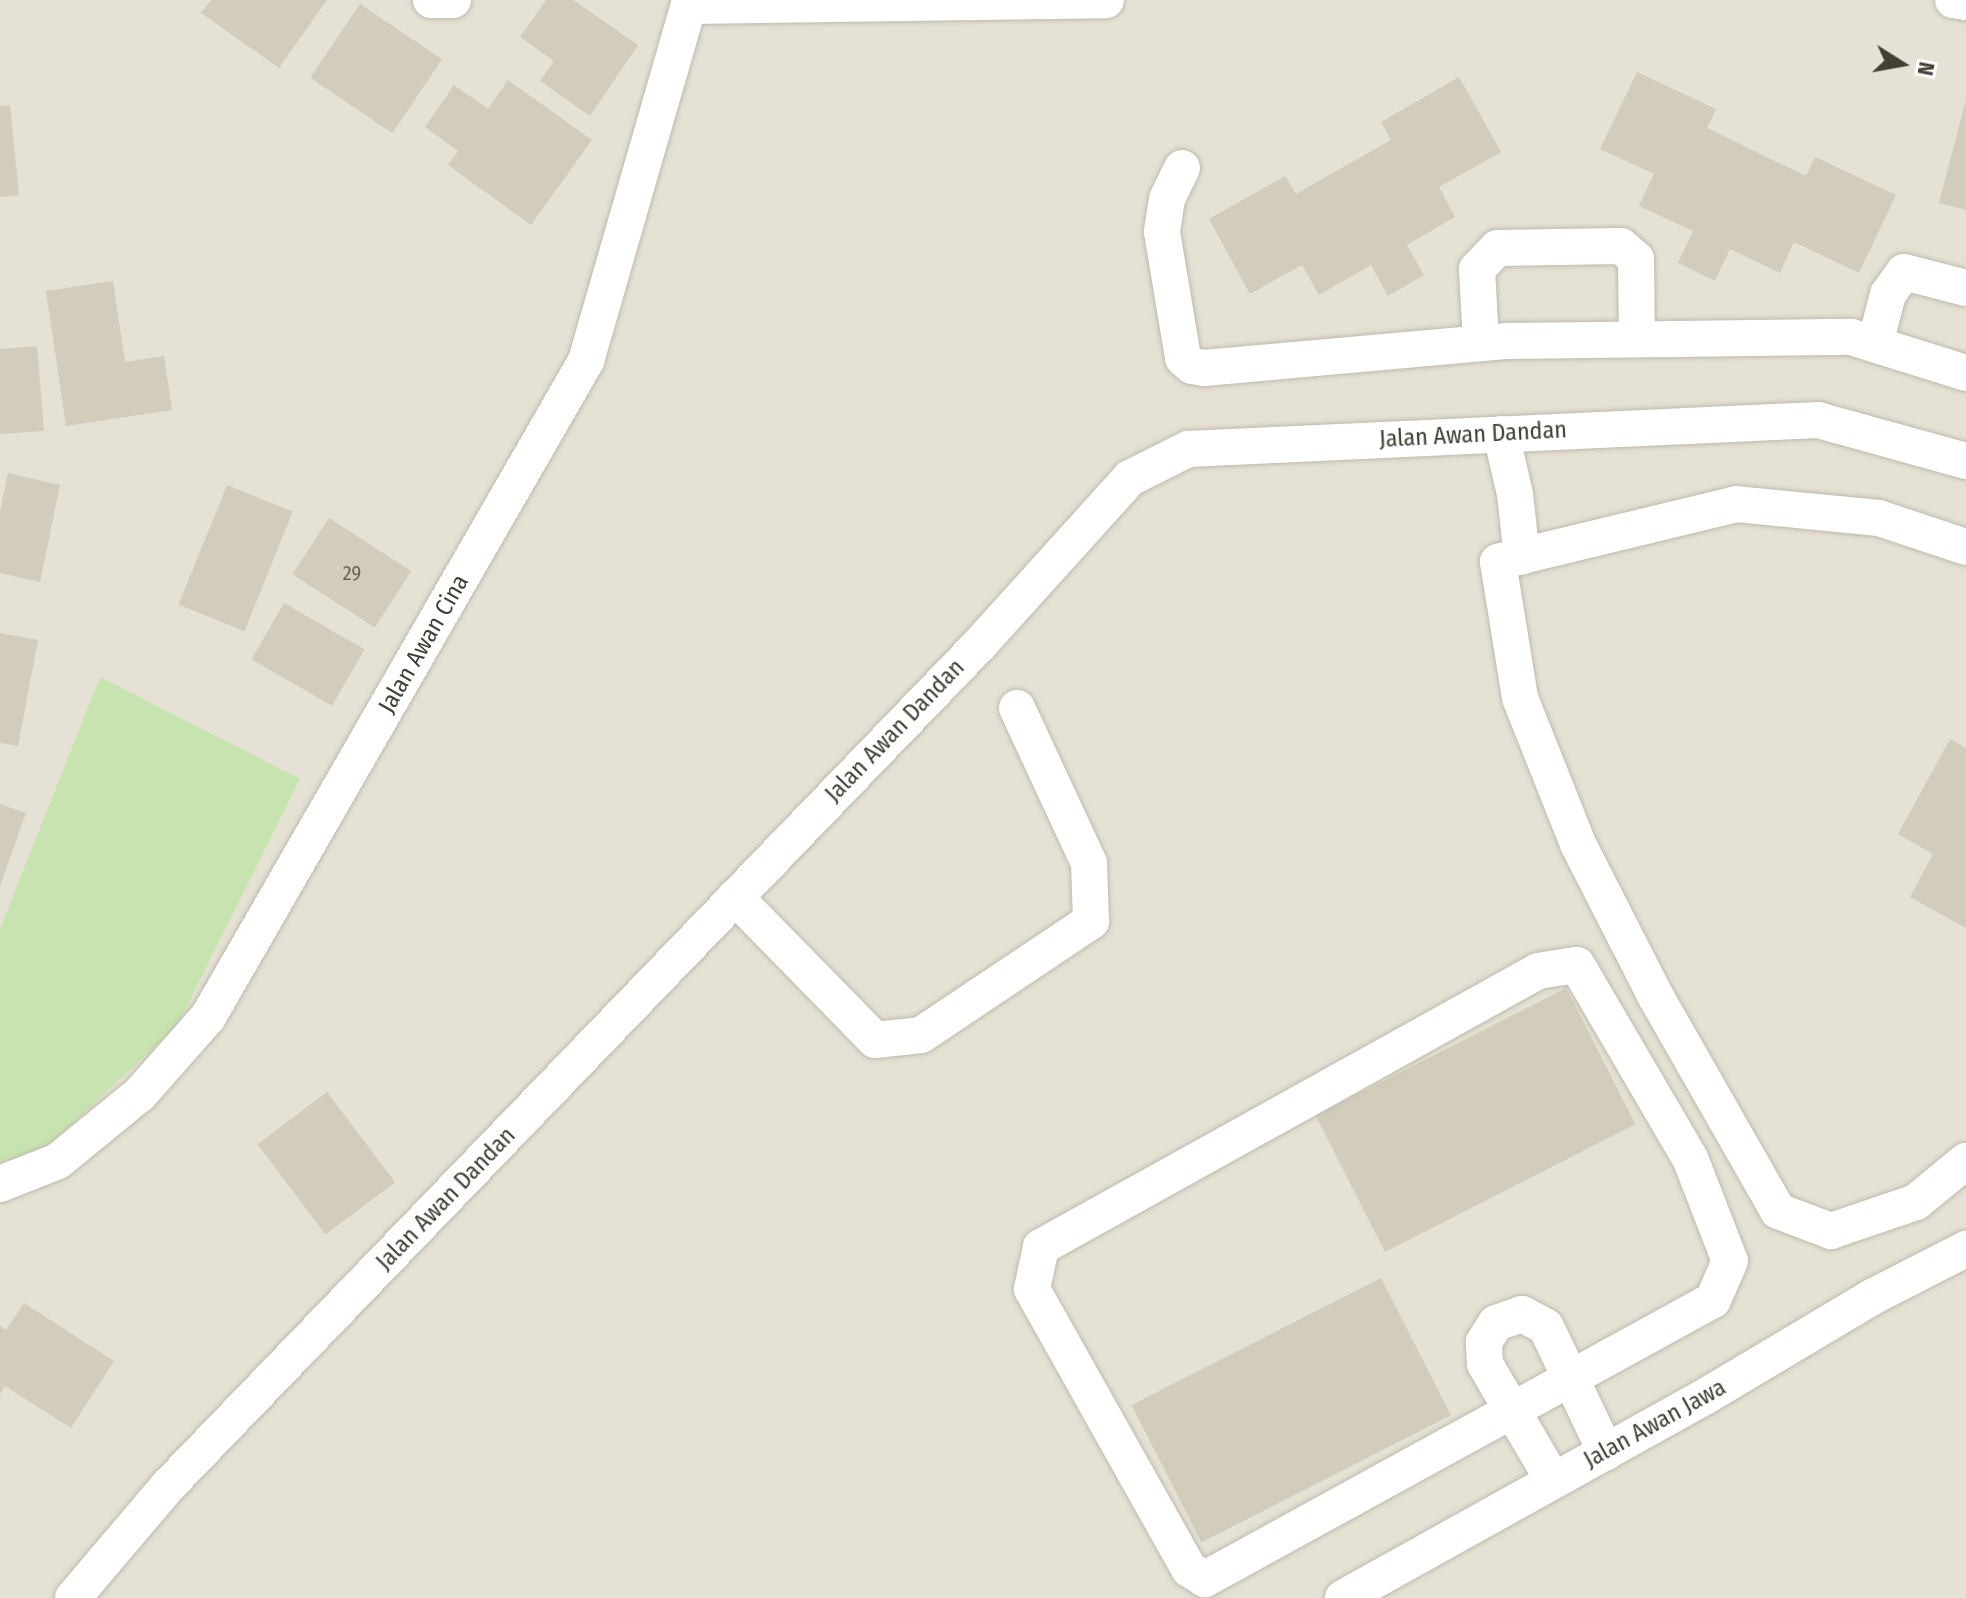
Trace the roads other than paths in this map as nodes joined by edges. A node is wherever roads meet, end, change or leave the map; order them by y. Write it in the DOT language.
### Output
graph roads {
  1 [pos="431,0"];
  2 [pos="453,0"];
  3 [pos="1106,0"];
  4 [pos="1953,0"];
  5 [pos="1966,2"];
  6 [pos="690,3"];
  7 [pos="1182,168"];
  8 [pos="1966,288"];
  9 [pos="1637,339"];
  10 [pos="1481,343"];
  11 [pos="1875,344"];
  12 [pos="1966,373"];
  13 [pos="1501,434"];
  14 [pos="1966,461"];
  15 [pos="1966,547"];
  16 [pos="1522,557"];
  17 [pos="1017,708"];
  18 [pos="735,897"];
  19 [pos="1966,1161"];
  20 [pos="0,1184"];
  21 [pos="1966,1249"];
  22 [pos="1568,1378"];
  23 [pos="1509,1410"];
  24 [pos="1606,1452"];
  25 [pos="1553,1480"];
  26 [pos="73,1598"];
  27 [pos="1343,1598"];
  1 -- 2 [label="street"];
  3 -- 6 [label="street"];
  4 -- 5 [label="street"];
  6 -- 20 [label="street, Jalan Awan Cina"];
  7 -- 10 [label="street"];
  8 -- 11 [label="street"];
  9 -- 10 [label="street"];
  9 -- 10 [label="street"];
  9 -- 11 [label="street"];
  11 -- 12 [label="street"];
  13 -- 14 [label="street, Jalan Awan Dandan"];
  13 -- 16 [label="street"];
  13 -- 18 [label="street, Jalan Awan Dandan"];
  15 -- 16 [label="street"];
  16 -- 19 [label="street"];
  17 -- 18 [label="street"];
  18 -- 26 [label="street, Jalan Awan Dandan"];
  21 -- 24 [label="street, Jalan Awan Jawa"];
  22 -- 23 [label="street"];
  22 -- 23 [label="street"];
  22 -- 23 [label="street"];
  22 -- 24 [label="street"];
  23 -- 25 [label="street"];
  24 -- 25 [label="street, Jalan Awan Jawa"];
  25 -- 27 [label="street, Jalan Awan Jawa"];
}
